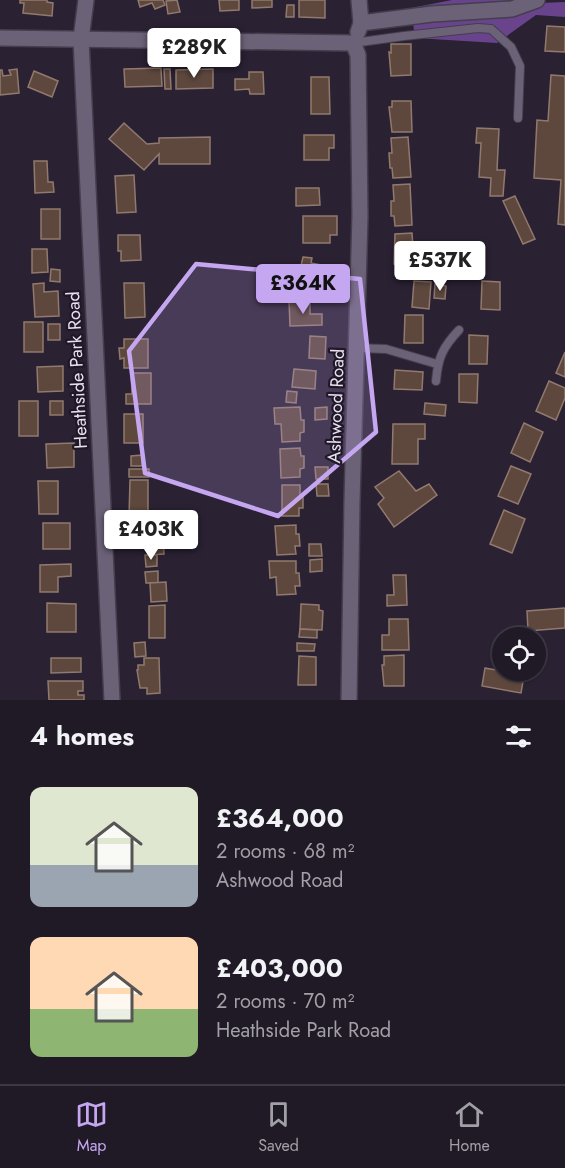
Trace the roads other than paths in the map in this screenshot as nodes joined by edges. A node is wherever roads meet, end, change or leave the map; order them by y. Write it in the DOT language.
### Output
graph roads {
  1 [pos="86,0"];
  2 [pos="359,0"];
  3 [pos="537,0"];
  4 [pos="362,23"];
  5 [pos="0,38"];
  6 [pos="81,39"];
  7 [pos="353,43"];
  8 [pos="518,118"];
  9 [pos="459,330"];
  10 [pos="357,348"];
  11 [pos="437,364"];
  12 [pos="436,381"];
  13 [pos="112,700"];
  14 [pos="349,700"];
  1 -- 6 [label="street, Heathside Park Road"];
  2 -- 4 [label="street"];
  3 -- 4 [label="street"];
  4 -- 7 [label="street"];
  5 -- 6 [label="street"];
  6 -- 7 [label="street"];
  6 -- 13 [label="street, Heathside Park Road"];
  7 -- 8 [label="lane"];
  7 -- 10 [label="street, Ashwood Road"];
  9 -- 11 [label="lane"];
  10 -- 11 [label="lane"];
  10 -- 14 [label="street, Ashwood Road"];
  11 -- 12 [label="lane"];
}
